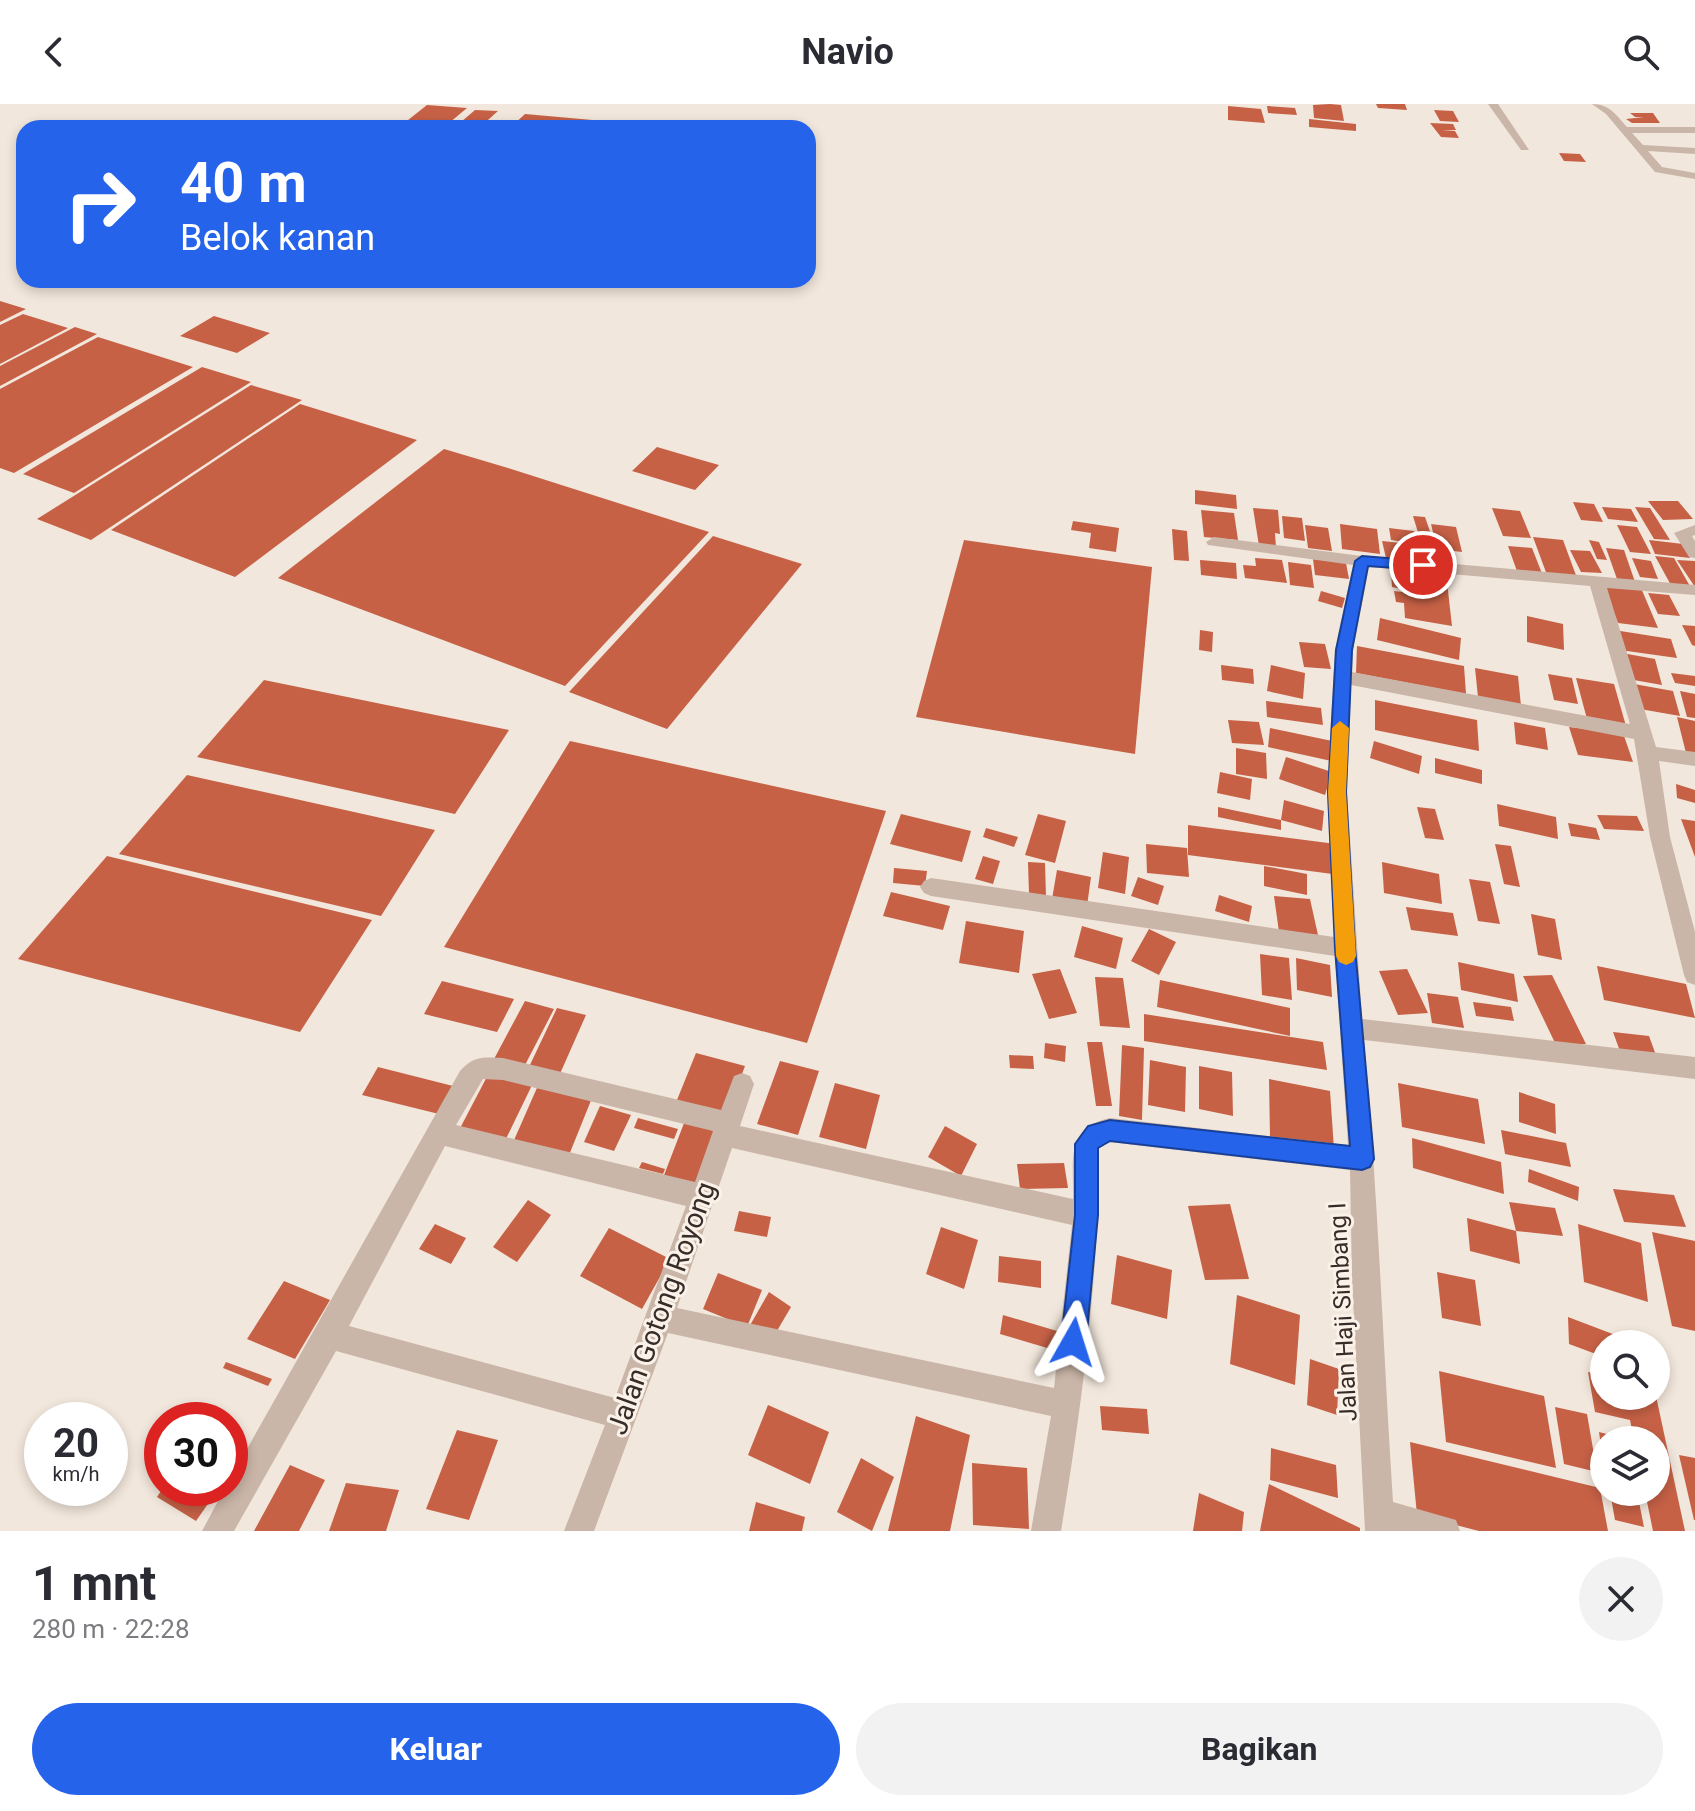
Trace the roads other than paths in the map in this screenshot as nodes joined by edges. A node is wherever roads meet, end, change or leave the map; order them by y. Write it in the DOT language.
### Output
graph roads {
  1 [pos="1493,104"];
  2 [pos="1597,104"];
  3 [pos="1631,130"];
  4 [pos="1695,130"];
  5 [pos="1525,148"];
  6 [pos="1642,148"];
  7 [pos="1695,151"];
  8 [pos="1695,176"];
  9 [pos="1695,530"];
  10 [pos="1214,542"];
  11 [pos="1695,553"];
  12 [pos="1362,561"];
  13 [pos="1597,582"];
  14 [pos="1695,590"];
  15 [pos="1343,677"];
  16 [pos="1641,733"];
  17 [pos="1648,753"];
  18 [pos="1695,759"];
  19 [pos="931,887"];
  20 [pos="1345,948"];
  21 [pos="1695,975"];
  22 [pos="1352,1028"];
  23 [pos="1695,1068"];
  24 [pos="742,1084"];
  25 [pos="726,1128"];
  26 [pos="439,1133"];
  27 [pos="1362,1159"];
  28 [pos="703,1197"];
  29 [pos="1086,1215"];
  30 [pos="660,1318"];
  31 [pos="329,1335"];
  32 [pos="1067,1405"];
  33 [pos="623,1415"];
  34 [pos="1379,1522"];
  35 [pos="217,1531"];
  36 [pos="579,1531"];
  37 [pos="1046,1531"];
  38 [pos="1445,1531"];
  1 -- 5 [label="street"];
  2 -- 3 [label="street"];
  3 -- 4 [label="street"];
  3 -- 6 [label="street"];
  6 -- 7 [label="street"];
  6 -- 8 [label="street"];
  9 -- 11 [label="street"];
  10 -- 12 [label="street"];
  12 -- 13 [label="street"];
  12 -- 15 [label="street, Jalan Haji Simbang I"];
  13 -- 14 [label="street"];
  13 -- 16 [label="street"];
  15 -- 16 [label="street"];
  15 -- 20 [label="street, Jalan Haji Simbang I"];
  16 -- 17 [label="street"];
  17 -- 18 [label="street"];
  17 -- 21 [label="street"];
  19 -- 20 [label="street"];
  20 -- 22 [label="street, Jalan Haji Simbang I"];
  22 -- 23 [label="street"];
  22 -- 27 [label="street, Jalan Haji Simbang I"];
  24 -- 25 [label="street, Jalan Gotong Royong"];
  25 -- 26 [label="street"];
  25 -- 28 [label="street, Jalan Gotong Royong"];
  25 -- 29 [label="street"];
  26 -- 28 [label="street"];
  26 -- 31 [label="street"];
  27 -- 29 [label="street"];
  27 -- 34 [label="street, Jalan Haji Simbang I"];
  28 -- 30 [label="street, Jalan Gotong Royong"];
  29 -- 32 [label="street"];
  30 -- 32 [label="street"];
  30 -- 33 [label="street, Jalan Gotong Royong"];
  31 -- 33 [label="street"];
  31 -- 35 [label="street"];
  32 -- 37 [label="street"];
  33 -- 36 [label="street, Jalan Gotong Royong"];
  34 -- 38 [label="street"];
}
